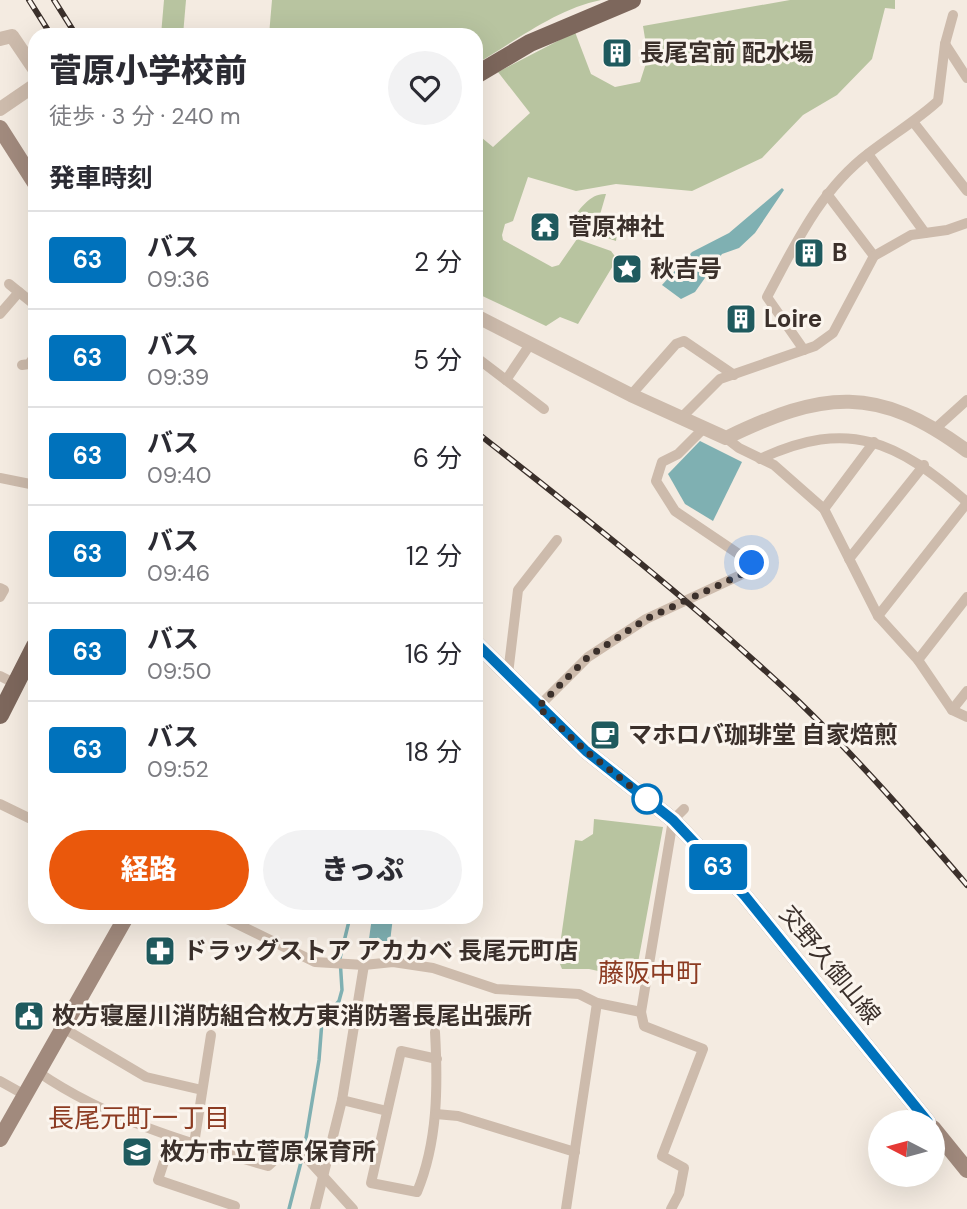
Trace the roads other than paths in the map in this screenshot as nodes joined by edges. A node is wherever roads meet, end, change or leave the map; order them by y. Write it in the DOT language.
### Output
graph roads {
  1 [pos="632,0"];
  2 [pos="953,15"];
  3 [pos="0,39"];
  4 [pos="945,44"];
  5 [pos="28,59"];
  6 [pos="483,71"];
  7 [pos="967,78"];
  8 [pos="28,90"];
  9 [pos="0,109"];
  10 [pos="914,123"];
  11 [pos="0,128"];
  12 [pos="868,153"];
  13 [pos="28,172"];
  14 [pos="967,191"];
  15 [pos="827,194"];
  16 [pos="967,223"];
  17 [pos="926,233"];
  18 [pos="874,256"];
  19 [pos="9,284"];
  20 [pos="19,292"];
  21 [pos="28,299"];
  22 [pos="0,314"];
  23 [pos="483,320"];
  24 [pos="531,344"];
  25 [pos="804,350"];
  26 [pos="483,363"];
  27 [pos="28,364"];
  28 [pos="22,365"];
  29 [pos="734,375"];
  30 [pos="506,380"];
  31 [pos="631,395"];
  32 [pos="967,400"];
  33 [pos="544,409"];
  34 [pos="681,418"];
  35 [pos="704,428"];
  36 [pos="936,428"];
  37 [pos="726,438"];
  38 [pos="874,442"];
  39 [pos="967,451"];
  40 [pos="760,459"];
  41 [pos="924,465"];
  42 [pos="0,478"];
  43 [pos="28,484"];
  44 [pos="967,503"];
  45 [pos="824,509"];
  46 [pos="557,540"];
  47 [pos="849,559"];
  48 [pos="0,588"];
  49 [pos="0,597"];
  50 [pos="967,597"];
  51 [pos="878,617"];
  52 [pos="483,650"];
  53 [pos="28,655"];
  54 [pos="918,660"];
  55 [pos="508,674"];
  56 [pos="8,680"];
  57 [pos="967,691"];
  58 [pos="538,707"];
  59 [pos="953,710"];
  60 [pos="0,715"];
  61 [pos="967,717"];
  62 [pos="0,804"];
  63 [pos="679,814"];
  64 [pos="28,818"];
  65 [pos="122,924"];
  66 [pos="237,924"];
  67 [pos="364,965"];
  68 [pos="597,1003"];
  69 [pos="641,1012"];
  70 [pos="63,1028"];
  71 [pos="435,1032"];
  72 [pos="211,1035"];
  73 [pos="437,1059"];
  74 [pos="38,1072"];
  75 [pos="0,1081"];
  76 [pos="202,1090"];
  77 [pos="25,1095"];
  78 [pos="342,1100"];
  79 [pos="918,1110"];
  80 [pos="387,1111"];
  81 [pos="436,1114"];
  82 [pos="172,1138"];
  83 [pos="0,1139"];
  84 [pos="945,1143"];
  85 [pos="194,1144"];
  86 [pos="575,1152"];
  87 [pos="967,1170"];
  88 [pos="323,1177"];
  89 [pos="234,1209"];
  90 [pos="315,1209"];
  91 [pos="353,1209"];
  92 [pos="566,1209"];
  93 [pos="671,1209"];
  1 -- 6 [label="main road"];
  2 -- 4 [label="street"];
  3 -- 5 [label="street"];
  4 -- 7 [label="street"];
  4 -- 10 [label="street"];
  8 -- 9 [label="street"];
  10 -- 12 [label="street"];
  10 -- 14 [label="street"];
  11 -- 13 [label="main road"];
  12 -- 15 [label="street"];
  12 -- 17 [label="street"];
  15 -- 18 [label="street"];
  15 -- 25 [label="street"];
  16 -- 17 [label="street"];
  17 -- 18 [label="street"];
  18 -- 25 [label="street"];
  19 -- 20 [label="street"];
  20 -- 21 [label="street"];
  20 -- 22 [label="street"];
  23 -- 24 [label="street"];
  24 -- 30 [label="street"];
  24 -- 31 [label="street"];
  25 -- 29 [label="street"];
  26 -- 30 [label="street"];
  27 -- 28 [label="street"];
  29 -- 31 [label="street"];
  29 -- 34 [label="street"];
  30 -- 33 [label="street"];
  31 -- 34 [label="street"];
  32 -- 36 [label="street"];
  34 -- 35 [label="street"];
  35 -- 37 [label="street"];
  35 -- 58 [label="street"];
  36 -- 37 [label="street"];
  36 -- 39 [label="street"];
  37 -- 40 [label="street"];
  38 -- 40 [label="street"];
  38 -- 41 [label="street"];
  38 -- 45 [label="street"];
  40 -- 45 [label="street"];
  41 -- 44 [label="street"];
  41 -- 47 [label="street"];
  42 -- 43 [label="street"];
  44 -- 51 [label="street"];
  45 -- 47 [label="street"];
  46 -- 55 [label="street"];
  47 -- 51 [label="street"];
  48 -- 49 [label="street"];
  50 -- 54 [label="street"];
  51 -- 54 [label="street"];
  52 -- 55 [label="main road, 交野久御山線"];
  53 -- 56 [label="main road"];
  54 -- 59 [label="street"];
  55 -- 58 [label="main road, 交野久御山線"];
  56 -- 60 [label="main road"];
  57 -- 59 [label="street"];
  58 -- 63 [label="main road, 交野久御山線"];
  59 -- 61 [label="street"];
  62 -- 64 [label="street"];
  63 -- 69 [label="street"];
  63 -- 79 [label="main road, 交野久御山線"];
  65 -- 70 [label="main road"];
  66 -- 67 [label="street"];
  67 -- 68 [label="street"];
  67 -- 78 [label="street"];
  68 -- 69 [label="street"];
  68 -- 86 [label="street"];
  69 -- 93 [label="street"];
  70 -- 74 [label="main road"];
  70 -- 76 [label="street"];
  71 -- 73 [label="street"];
  72 -- 76 [label="street"];
  73 -- 80 [label="street"];
  73 -- 81 [label="street"];
  74 -- 77 [label="main road"];
  74 -- 82 [label="street"];
  75 -- 77 [label="street"];
  76 -- 85 [label="street"];
  77 -- 83 [label="main road"];
  78 -- 80 [label="street"];
  78 -- 88 [label="street"];
  80 -- 81 [label="street"];
  81 -- 86 [label="street"];
  82 -- 85 [label="street"];
  82 -- 89 [label="street"];
  84 -- 87 [label="main road"];
  85 -- 88 [label="street"];
  86 -- 92 [label="street"];
  88 -- 90 [label="street"];
  88 -- 91 [label="street"];
}
